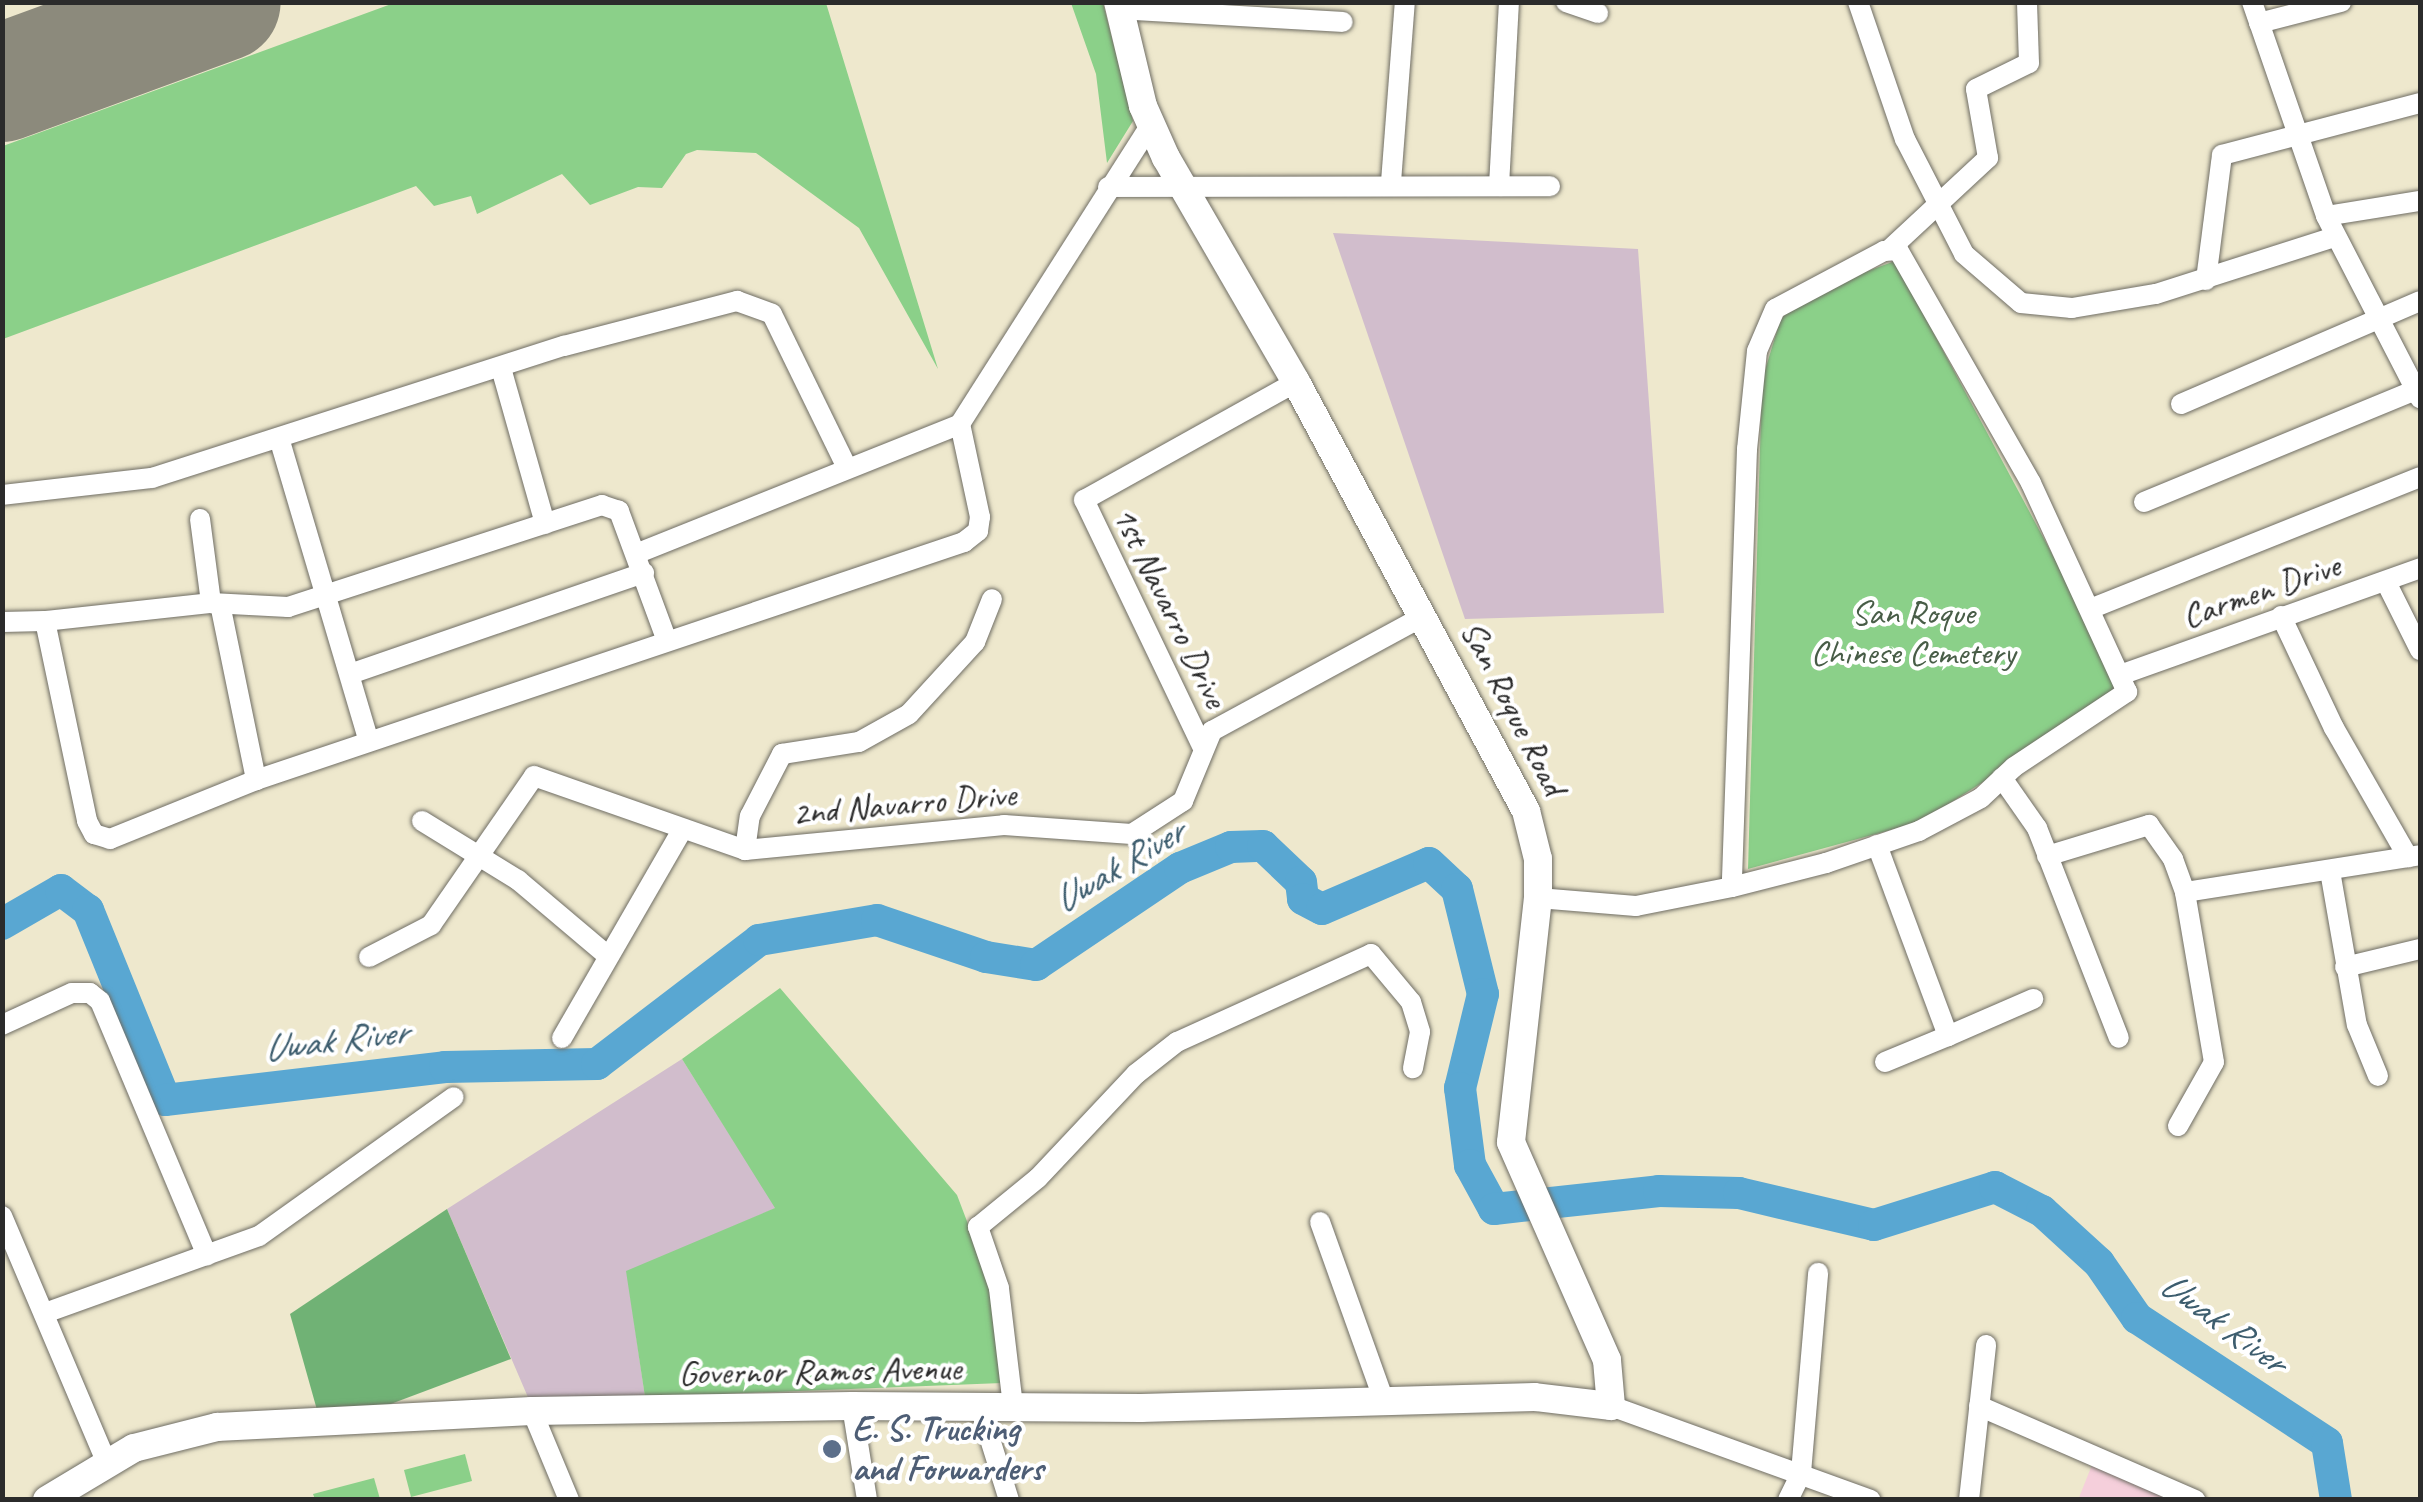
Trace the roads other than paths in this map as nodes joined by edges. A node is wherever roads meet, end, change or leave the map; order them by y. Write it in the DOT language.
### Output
graph roads {
  1 [pos="1404,2"];
  2 [pos="1509,2"];
  3 [pos="1566,2"];
  4 [pos="1858,2"];
  5 [pos="2027,2"];
  6 [pos="2340,2"];
  7 [pos="1119,6"];
  8 [pos="2256,12"];
  9 [pos="1598,13"];
  10 [pos="1342,22"];
  11 [pos="2420,102"];
  12 [pos="1151,124"];
  13 [pos="2298,133"];
  14 [pos="1391,182"];
  15 [pos="1179,183"];
  16 [pos="1499,186"];
  17 [pos="1550,186"];
  18 [pos="1108,187"];
  19 [pos="2420,201"];
  20 [pos="1940,204"];
  21 [pos="2326,216"];
  22 [pos="2335,237"];
  23 [pos="1890,249"];
  24 [pos="2206,280"];
  25 [pos="2420,301"];
  26 [pos="2378,319"];
  27 [pos="501,368"];
  28 [pos="1296,382"];
  29 [pos="2419,392"];
  30 [pos="2182,404"];
  31 [pos="960,424"];
  32 [pos="279,438"];
  33 [pos="847,468"];
  34 [pos="2420,477"];
  35 [pos="2,496"];
  36 [pos="2144,502"];
  37 [pos="200,519"];
  38 [pos="546,524"];
  39 [pos="641,563"];
  40 [pos="2420,568"];
  41 [pos="2386,582"];
  42 [pos="330,594"];
  43 [pos="992,598"];
  44 [pos="216,604"];
  45 [pos="2090,608"];
  46 [pos="1424,616"];
  47 [pos="2281,616"];
  48 [pos="44,621"];
  49 [pos="2,622"];
  50 [pos="667,641"];
  51 [pos="2420,650"];
  52 [pos="350,674"];
  53 [pos="2123,674"];
  54 [pos="369,741"];
  55 [pos="1202,746"];
  56 [pos="2002,778"];
  57 [pos="256,780"];
  58 [pos="422,822"];
  59 [pos="681,832"];
  60 [pos="1877,846"];
  61 [pos="745,850"];
  62 [pos="2047,856"];
  63 [pos="2414,856"];
  64 [pos="480,859"];
  65 [pos="2330,871"];
  66 [pos="1732,887"];
  67 [pos="2185,892"];
  68 [pos="1538,898"];
  69 [pos="2420,949"];
  70 [pos="608,956"];
  71 [pos="370,957"];
  72 [pos="2344,967"];
  73 [pos="2033,999"];
  74 [pos="2,1025"];
  75 [pos="1948,1036"];
  76 [pos="562,1038"];
  77 [pos="2119,1038"];
  78 [pos="1885,1062"];
  79 [pos="1413,1068"];
  80 [pos="2378,1076"];
  81 [pos="454,1097"];
  82 [pos="2178,1126"];
  83 [pos="2,1216"];
  84 [pos="1320,1222"];
  85 [pos="207,1254"];
  86 [pos="1818,1274"];
  87 [pos="45,1312"];
  88 [pos="1986,1345"];
  89 [pos="1384,1401"];
  90 [pos="852,1406"];
  91 [pos="1013,1406"];
  92 [pos="1611,1406"];
  93 [pos="1979,1406"];
  94 [pos="980,1407"];
  95 [pos="532,1411"];
  96 [pos="106,1462"];
  97 [pos="1801,1472"];
  98 [pos="47,1500"];
  99 [pos="569,1500"];
  100 [pos="867,1500"];
  101 [pos="1009,1500"];
  102 [pos="1788,1500"];
  103 [pos="1870,1500"];
  104 [pos="1970,1500"];
  105 [pos="2194,1500"];
  1 -- 14 [label="street"];
  2 -- 16 [label="street"];
  3 -- 9 [label="street"];
  4 -- 20 [label="street"];
  5 -- 20 [label="street"];
  6 -- 8 [label="street"];
  7 -- 10 [label="street"];
  7 -- 12 [label="main road, San Roque Road"];
  8 -- 13 [label="street"];
  11 -- 13 [label="street"];
  12 -- 15 [label="main road, San Roque Road"];
  12 -- 18 [label="street"];
  13 -- 21 [label="street"];
  13 -- 24 [label="street"];
  14 -- 15 [label="street"];
  14 -- 16 [label="street"];
  15 -- 18 [label="street"];
  15 -- 28 [label="main road, San Roque Road"];
  16 -- 17 [label="street"];
  18 -- 31 [label="street"];
  19 -- 21 [label="street"];
  20 -- 23 [label="street"];
  20 -- 24 [label="street"];
  21 -- 22 [label="street"];
  22 -- 24 [label="street"];
  22 -- 26 [label="street"];
  23 -- 45 [label="street"];
  23 -- 66 [label="street"];
  25 -- 26 [label="street"];
  26 -- 29 [label="street"];
  26 -- 30 [label="street"];
  27 -- 32 [label="street"];
  27 -- 33 [label="street"];
  27 -- 38 [label="street"];
  28 -- 46 [label="main road, San Roque Road"];
  28 -- 55 [label="street, 1st Navarro Drive"];
  29 -- 36 [label="street"];
  31 -- 33 [label="street"];
  31 -- 50 [label="street"];
  32 -- 35 [label="street"];
  32 -- 42 [label="street"];
  33 -- 39 [label="street"];
  34 -- 45 [label="street"];
  37 -- 44 [label="street"];
  38 -- 39 [label="street"];
  38 -- 42 [label="street"];
  39 -- 50 [label="street"];
  39 -- 52 [label="street"];
  40 -- 41 [label="street, Carmen Drive"];
  41 -- 47 [label="street, Carmen Drive"];
  41 -- 51 [label="street"];
  42 -- 44 [label="street"];
  42 -- 52 [label="street"];
  43 -- 61 [label="street"];
  44 -- 48 [label="street"];
  44 -- 57 [label="street"];
  45 -- 53 [label="street"];
  46 -- 55 [label="street"];
  46 -- 68 [label="main road, San Roque Road"];
  47 -- 53 [label="street, Carmen Drive"];
  47 -- 63 [label="street"];
  48 -- 49 [label="street"];
  48 -- 57 [label="street"];
  50 -- 54 [label="street"];
  52 -- 54 [label="street"];
  53 -- 56 [label="street"];
  54 -- 57 [label="street"];
  55 -- 61 [label="street, 2nd Navarro Drive"];
  56 -- 60 [label="street"];
  56 -- 62 [label="street"];
  58 -- 64 [label="street"];
  59 -- 61 [label="street, 2nd Navarro Drive"];
  59 -- 64 [label="street, 2nd Navarro Drive"];
  59 -- 70 [label="street"];
  60 -- 66 [label="street"];
  60 -- 75 [label="street"];
  62 -- 67 [label="street"];
  62 -- 77 [label="street"];
  63 -- 65 [label="street"];
  64 -- 70 [label="street"];
  64 -- 71 [label="street"];
  65 -- 67 [label="street"];
  65 -- 72 [label="street"];
  66 -- 68 [label="street"];
  67 -- 82 [label="street"];
  68 -- 92 [label="main road, San Roque Road"];
  69 -- 72 [label="street"];
  70 -- 76 [label="street"];
  72 -- 80 [label="street"];
  73 -- 75 [label="street"];
  74 -- 85 [label="street"];
  75 -- 78 [label="street"];
  79 -- 91 [label="street"];
  81 -- 85 [label="street"];
  83 -- 87 [label="street"];
  84 -- 89 [label="street"];
  85 -- 87 [label="street"];
  86 -- 97 [label="street"];
  87 -- 96 [label="street"];
  88 -- 93 [label="street"];
  89 -- 91 [label="main road, Governor Ramos Avenue"];
  89 -- 92 [label="main road, Governor Ramos Avenue"];
  90 -- 94 [label="main road, Governor Ramos Avenue"];
  90 -- 95 [label="main road, Governor Ramos Avenue"];
  90 -- 100 [label="street"];
  91 -- 94 [label="main road, Governor Ramos Avenue"];
  92 -- 97 [label="street"];
  93 -- 104 [label="street"];
  93 -- 105 [label="street"];
  94 -- 101 [label="street"];
  95 -- 96 [label="main road, Governor Ramos Avenue"];
  95 -- 99 [label="street"];
  96 -- 98 [label="main road, Governor Ramos Avenue"];
  97 -- 102 [label="street"];
  97 -- 103 [label="street"];
}
